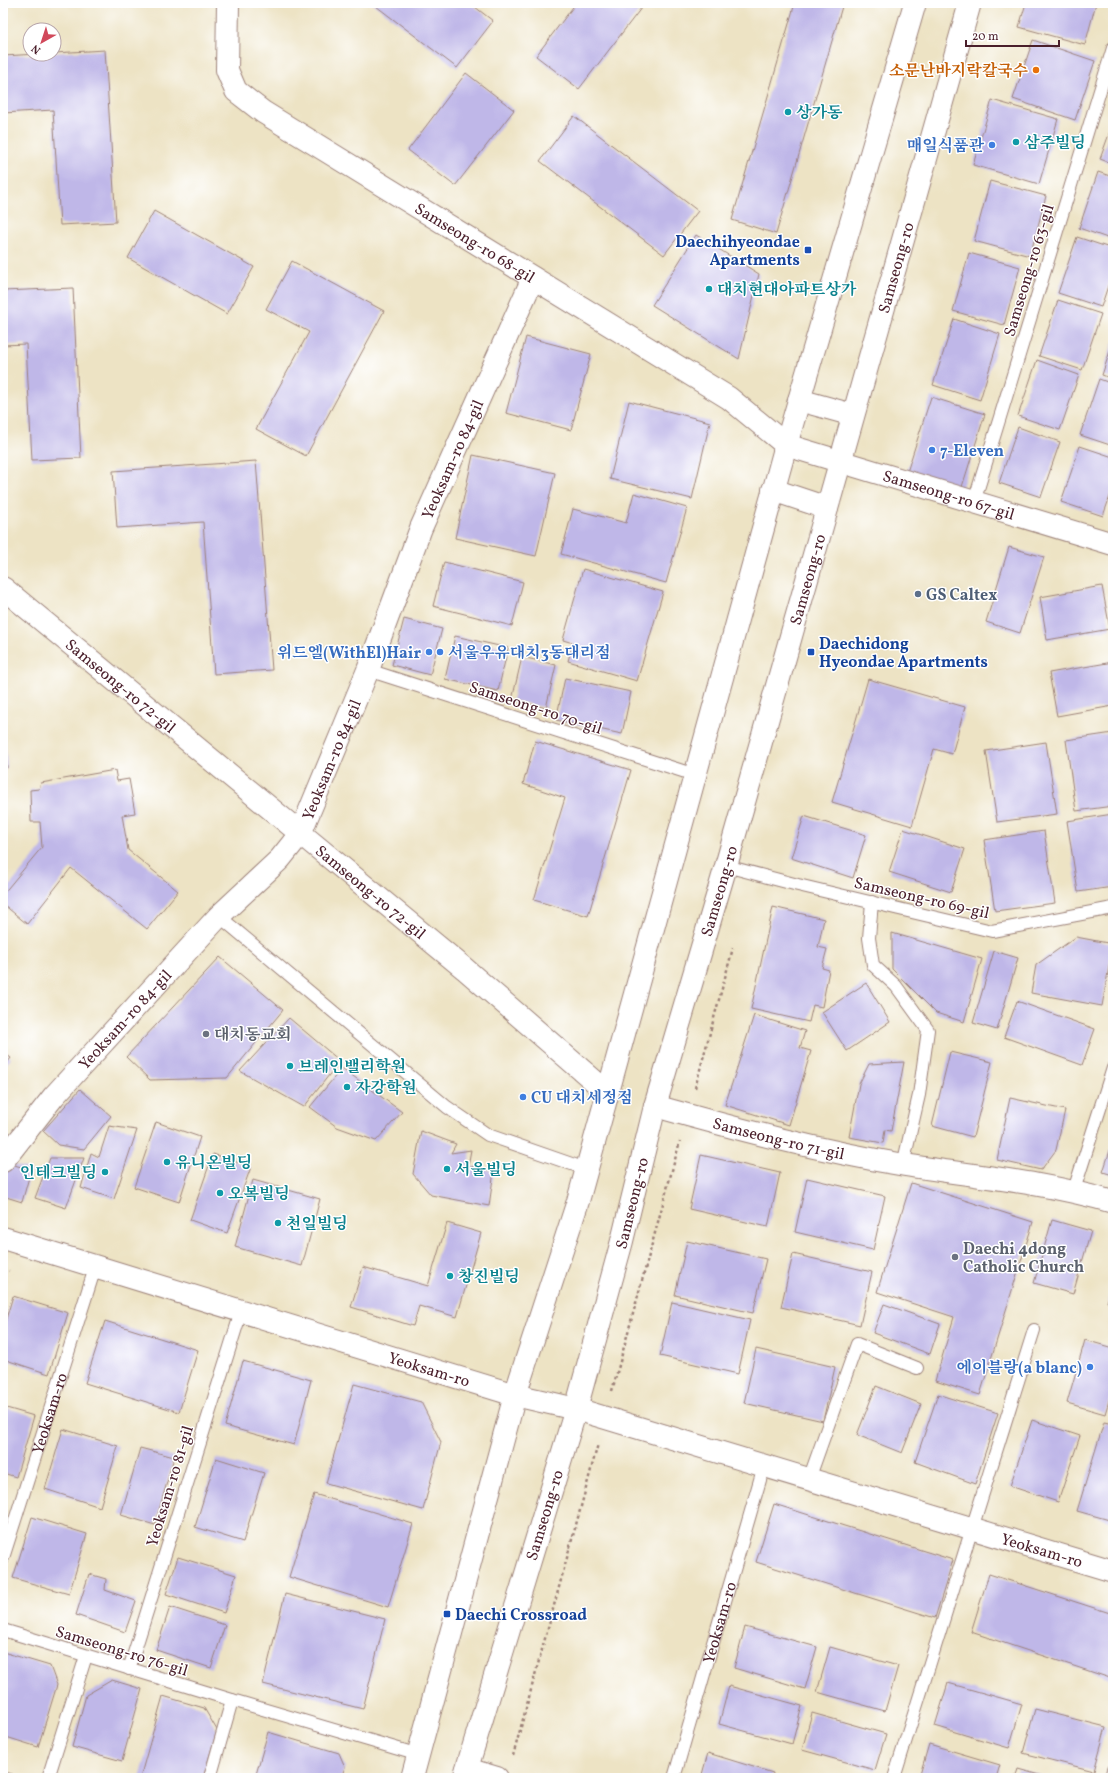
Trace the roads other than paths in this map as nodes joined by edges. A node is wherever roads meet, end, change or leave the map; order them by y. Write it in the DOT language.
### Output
graph roads {
  1 [pos="228,3"];
  2 [pos="915,3"];
  3 [pos="970,3"];
  4 [pos="1113,48"];
  5 [pos="533,278"];
  6 [pos="799,400"];
  7 [pos="853,415"];
  8 [pos="786,445"];
  9 [pos="840,462"];
  10 [pos="773,490"];
  11 [pos="974,502"];
  12 [pos="827,508"];
  13 [pos="1113,544"];
  14 [pos="3,588"];
  15 [pos="368,670"];
  16 [pos="695,775"];
  17 [pos="300,834"];
  18 [pos="726,866"];
  19 [pos="872,902"];
  20 [pos="1113,908"];
  21 [pos="219,916"];
  22 [pos="1113,1068"];
  23 [pos="607,1092"];
  24 [pos="655,1106"];
  25 [pos="3,1161"];
  26 [pos="904,1165"];
  27 [pos="586,1169"];
  28 [pos="1074,1190"];
  29 [pos="1113,1202"];
  30 [pos="3,1238"];
  31 [pos="95,1268"];
  32 [pos="241,1312"];
  33 [pos="1034,1330"];
  34 [pos="917,1368"];
  35 [pos="515,1395"];
  36 [pos="576,1409"];
  37 [pos="764,1466"];
  38 [pos="809,1479"];
  39 [pos="972,1528"];
  40 [pos="3,1558"];
  41 [pos="1113,1570"];
  42 [pos="3,1630"];
  43 [pos="86,1656"];
  44 [pos="129,1669"];
  45 [pos="232,1700"];
  46 [pos="419,1754"];
  47 [pos="1113,1770"];
  48 [pos="465,1774"];
  49 [pos="48,1778"];
  50 [pos="210,1778"];
  51 [pos="412,1778"];
  52 [pos="497,1778"];
  53 [pos="674,1778"];
  54 [pos="894,1778"];
  55 [pos="1111,1778"];
  1 -- 5 [label="main road, Samseong-ro 68-gil"];
  2 -- 6 [label="main road"];
  3 -- 7 [label="main road, Samseong-ro"];
  4 -- 11 [label="lane, Samseong-ro 63-gil"];
  5 -- 8 [label="main road, Samseong-ro 68-gil"];
  5 -- 15 [label="main road, Yeoksam-ro 84-gil"];
  6 -- 7 [label="main road"];
  6 -- 8 [label="main road"];
  7 -- 9 [label="main road, Samseong-ro"];
  8 -- 9 [label="main road, Samseong-ro 67-gil"];
  8 -- 10 [label="main road"];
  9 -- 11 [label="main road, Samseong-ro 67-gil"];
  9 -- 12 [label="main road, Samseong-ro"];
  10 -- 12 [label="main road"];
  10 -- 16 [label="main road"];
  11 -- 13 [label="main road, Samseong-ro 67-gil"];
  12 -- 18 [label="main road, Samseong-ro"];
  14 -- 17 [label="main road, Samseong-ro 72-gil"];
  15 -- 16 [label="lane, Samseong-ro 70-gil"];
  15 -- 17 [label="main road, Yeoksam-ro 84-gil"];
  16 -- 23 [label="main road"];
  17 -- 21 [label="main road, Yeoksam-ro 84-gil"];
  17 -- 23 [label="main road, Samseong-ro 72-gil"];
  18 -- 19 [label="lane, Samseong-ro 69-gil"];
  18 -- 24 [label="main road, Samseong-ro"];
  19 -- 20 [label="lane, Samseong-ro 69-gil"];
  19 -- 26 [label="lane"];
  21 -- 25 [label="main road, Yeoksam-ro 84-gil"];
  21 -- 27 [label="lane"];
  22 -- 28 [label="lane"];
  23 -- 27 [label="main road"];
  24 -- 26 [label="main road, Samseong-ro 71-gil"];
  24 -- 36 [label="main road, Samseong-ro"];
  26 -- 28 [label="main road, Samseong-ro 71-gil"];
  27 -- 35 [label="main road"];
  28 -- 29 [label="main road, Samseong-ro 71-gil"];
  30 -- 31 [label="main road, Yeoksam-ro"];
  31 -- 32 [label="main road, Yeoksam-ro"];
  31 -- 40 [label="lane, Yeoksam-ro"];
  32 -- 35 [label="main road, Yeoksam-ro"];
  32 -- 44 [label="lane, Yeoksam-ro 81-gil"];
  33 -- 39 [label="lane"];
  34 -- 38 [label="lane"];
  35 -- 36 [label="main road, Yeoksam-ro"];
  35 -- 46 [label="main road"];
  36 -- 37 [label="main road, Yeoksam-ro"];
  36 -- 48 [label="main road, Samseong-ro"];
  37 -- 38 [label="main road, Yeoksam-ro"];
  37 -- 53 [label="lane, Yeoksam-ro"];
  38 -- 39 [label="main road, Yeoksam-ro"];
  39 -- 41 [label="main road, Yeoksam-ro"];
  39 -- 54 [label="lane"];
  42 -- 43 [label="lane, Samseong-ro 76-gil"];
  43 -- 44 [label="lane, Samseong-ro 76-gil"];
  43 -- 49 [label="lane"];
  44 -- 45 [label="lane, Samseong-ro 76-gil"];
  45 -- 46 [label="lane, Samseong-ro 76-gil"];
  45 -- 50 [label="lane"];
  46 -- 51 [label="main road"];
  47 -- 55 [label="lane"];
  48 -- 52 [label="main road"];
}
